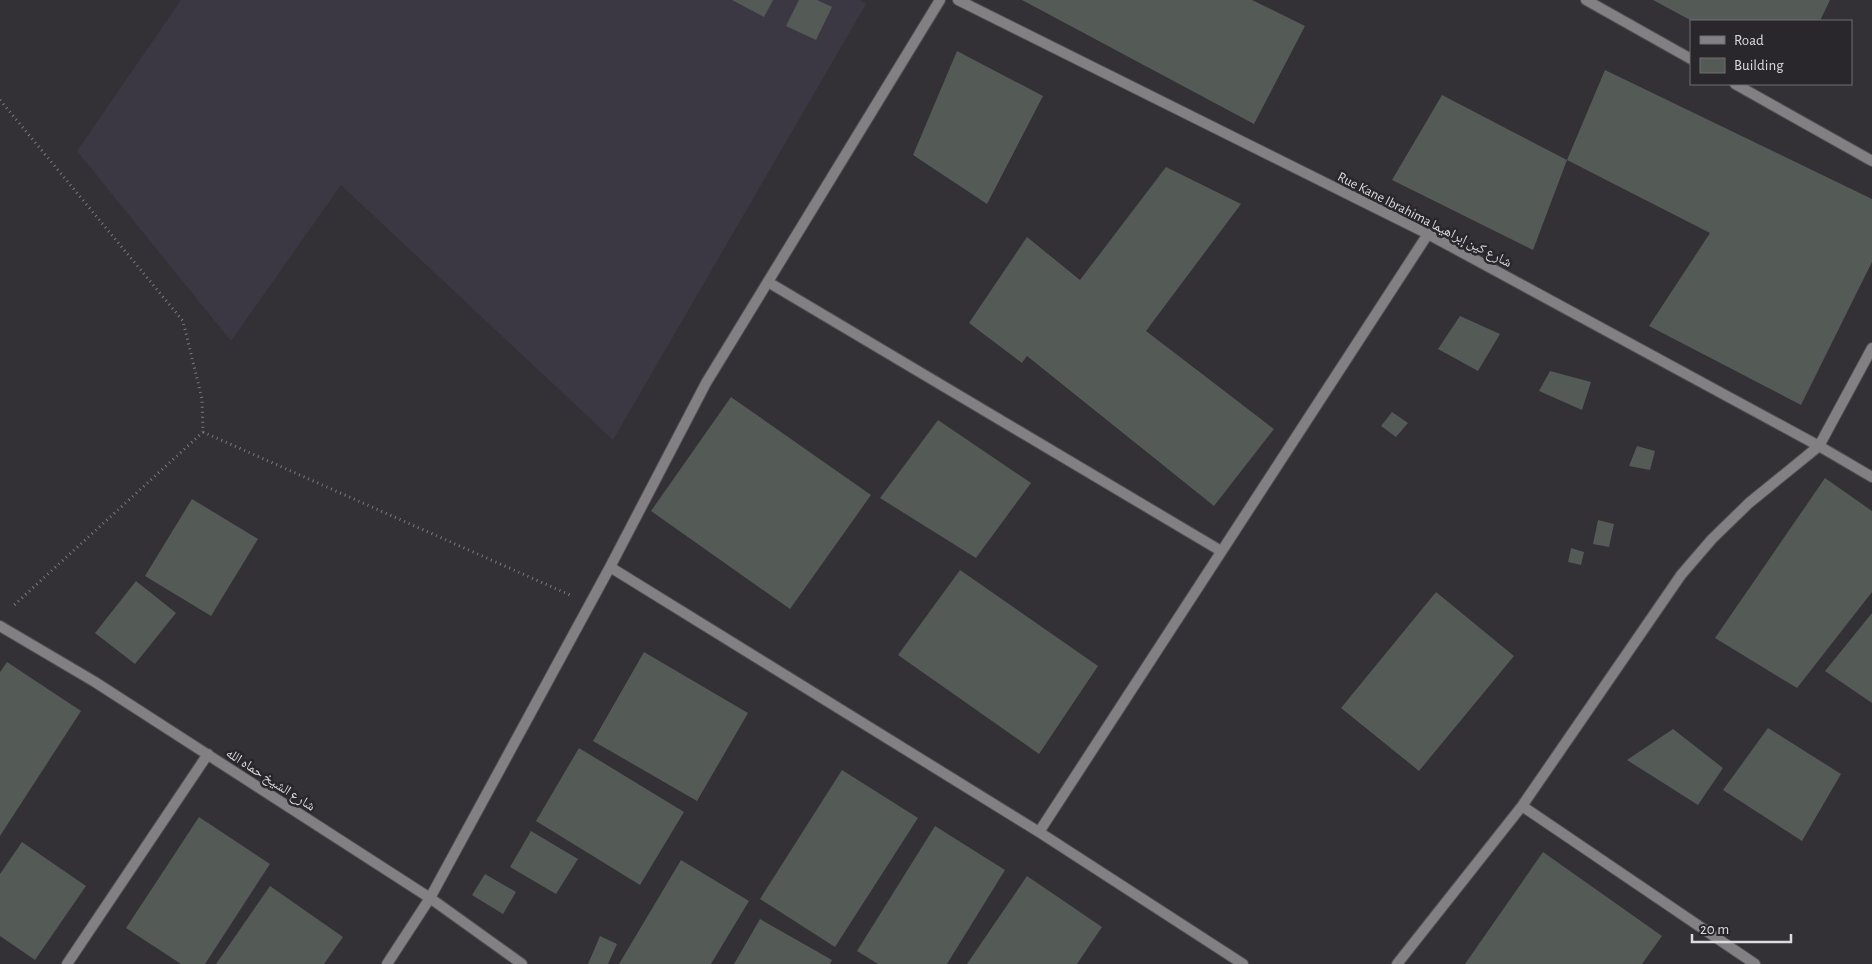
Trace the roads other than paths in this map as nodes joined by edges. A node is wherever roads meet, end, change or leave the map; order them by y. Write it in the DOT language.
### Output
graph roads {
  1 [pos="940,0"];
  2 [pos="958,0"];
  3 [pos="1586,0"];
  4 [pos="1690,58"];
  5 [pos="1737,85"];
  6 [pos="1872,161"];
  7 [pos="1428,234"];
  8 [pos="768,282"];
  9 [pos="1872,348"];
  10 [pos="1820,446"];
  11 [pos="1872,477"];
  12 [pos="1221,551"];
  13 [pos="610,567"];
  14 [pos="0,626"];
  15 [pos="208,754"];
  16 [pos="1522,806"];
  17 [pos="1039,832"];
  18 [pos="430,898"];
  19 [pos="67,964"];
  20 [pos="387,964"];
  21 [pos="522,964"];
  22 [pos="1243,964"];
  23 [pos="1397,964"];
  24 [pos="1755,964"];
  1 -- 8 [label="street"];
  2 -- 7 [label="street, Rue Kane Ibrahima شارع كين إبراهيما"];
  3 -- 4 [label="street"];
  5 -- 6 [label="street"];
  7 -- 10 [label="street, Rue Kane Ibrahima شارع كين إبراهيما"];
  7 -- 12 [label="street"];
  8 -- 12 [label="street"];
  8 -- 13 [label="street"];
  9 -- 10 [label="street"];
  10 -- 11 [label="street, Rue Kane Ibrahima شارع كين إبراهيما"];
  10 -- 16 [label="street"];
  12 -- 17 [label="street"];
  13 -- 17 [label="street"];
  13 -- 18 [label="street"];
  14 -- 15 [label="street, شارع الشيخ حماه الله"];
  15 -- 18 [label="street, شارع الشيخ حماه الله"];
  15 -- 19 [label="street"];
  16 -- 23 [label="street"];
  16 -- 24 [label="street"];
  17 -- 22 [label="street"];
  18 -- 20 [label="street"];
  18 -- 21 [label="street, شارع الشيخ حماه الله"];
}
